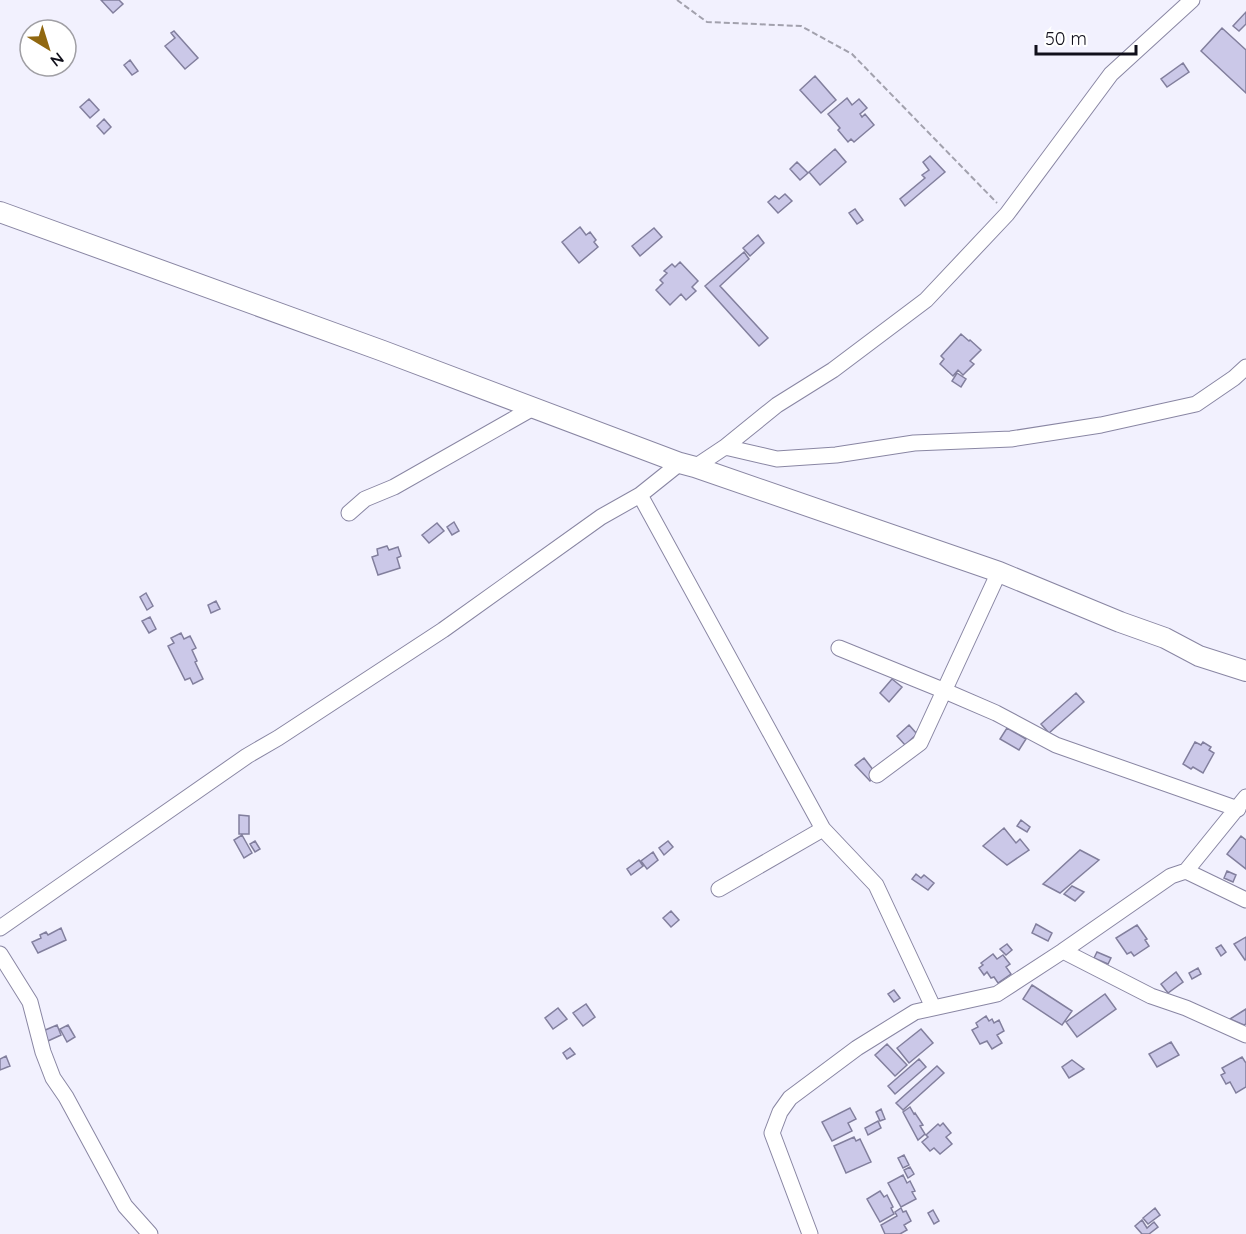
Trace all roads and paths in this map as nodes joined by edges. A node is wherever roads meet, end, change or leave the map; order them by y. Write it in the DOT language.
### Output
graph roads {
  1 [pos="677,0"];
  2 [pos="1192,0"];
  3 [pos="0,212"];
  4 [pos="1007,214"];
  5 [pos="1246,367"];
  6 [pos="533,408"];
  7 [pos="725,447"];
  8 [pos="688,465"];
  9 [pos="640,495"];
  10 [pos="349,513"];
  11 [pos="999,572"];
  12 [pos="838,648"];
  13 [pos="1246,671"];
  14 [pos="945,691"];
  15 [pos="877,775"];
  16 [pos="1242,803"];
  17 [pos="823,829"];
  18 [pos="1186,871"];
  19 [pos="719,889"];
  20 [pos="1246,900"];
  21 [pos="0,928"];
  22 [pos="1063,951"];
  23 [pos="0,954"];
  24 [pos="933,1007"];
  25 [pos="1246,1035"];
  26 [pos="150,1234"];
  27 [pos="810,1234"];
  1 -- 4 [label="path"];
  2 -- 4 [label="street"];
  3 -- 6 [label="main road"];
  4 -- 7 [label="street"];
  5 -- 7 [label="street"];
  6 -- 8 [label="main road"];
  6 -- 10 [label="street"];
  7 -- 8 [label="street"];
  8 -- 9 [label="street"];
  8 -- 11 [label="main road"];
  9 -- 17 [label="street"];
  9 -- 21 [label="street"];
  11 -- 13 [label="main road"];
  11 -- 14 [label="street"];
  12 -- 14 [label="street"];
  14 -- 15 [label="street"];
  14 -- 16 [label="street"];
  16 -- 18 [label="street"];
  17 -- 19 [label="street"];
  17 -- 24 [label="street"];
  18 -- 20 [label="street"];
  18 -- 22 [label="street"];
  22 -- 24 [label="street"];
  22 -- 25 [label="street"];
  23 -- 26 [label="street"];
  24 -- 27 [label="street"];
}
